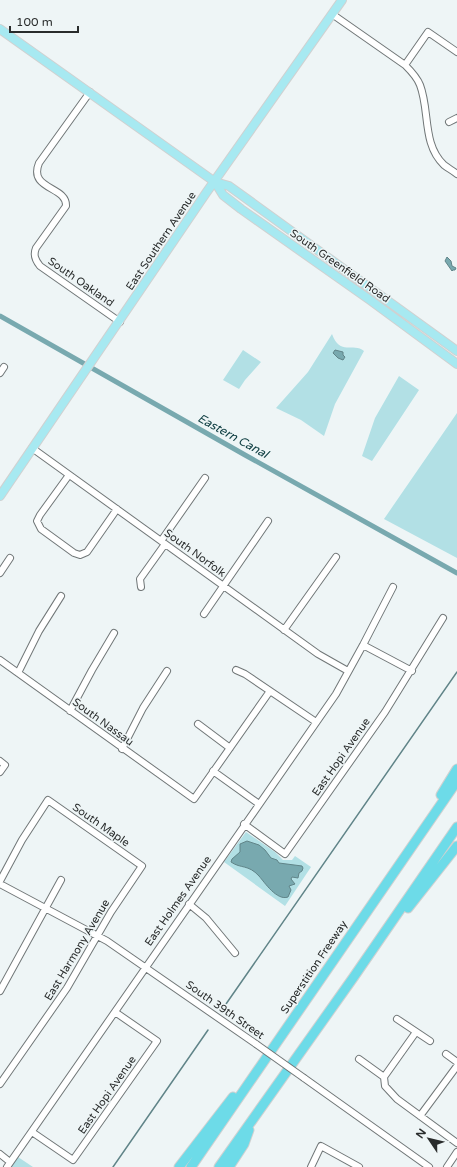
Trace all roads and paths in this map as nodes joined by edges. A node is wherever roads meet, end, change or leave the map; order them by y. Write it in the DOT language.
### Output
graph roads {
  1 [pos="342,0"];
  2 [pos="332,14"];
  3 [pos="0,29"];
  4 [pos="457,52"];
  5 [pos="405,65"];
  6 [pos="90,92"];
  7 [pos="457,118"];
  8 [pos="449,122"];
  9 [pos="457,174"];
  10 [pos="214,182"];
  11 [pos="275,232"];
  12 [pos="317,249"];
  13 [pos="315,261"];
  14 [pos="364,283"];
  15 [pos="120,322"];
  16 [pos="457,351"];
  17 [pos="457,364"];
  18 [pos="32,448"];
  19 [pos="69,475"];
  20 [pos="205,478"];
  21 [pos="0,496"];
  22 [pos="117,509"];
  23 [pos="268,521"];
  24 [pos="163,542"];
  25 [pos="336,557"];
  26 [pos="10,558"];
  27 [pos="0,573"];
  28 [pos="223,586"];
  29 [pos="141,587"];
  30 [pos="394,587"];
  31 [pos="61,596"];
  32 [pos="204,614"];
  33 [pos="443,618"];
  34 [pos="284,630"];
  35 [pos="114,633"];
  36 [pos="364,645"];
  37 [pos="0,660"];
  38 [pos="236,670"];
  39 [pos="167,671"];
  40 [pos="348,671"];
  41 [pos="412,671"];
  42 [pos="18,673"];
  43 [pos="270,691"];
  44 [pos="70,711"];
  45 [pos="316,722"];
  46 [pos="198,724"];
  47 [pos="230,748"];
  48 [pos="122,749"];
  49 [pos="3,763"];
  50 [pos="457,769"];
  51 [pos="213,771"];
  52 [pos="0,772"];
  53 [pos="457,781"];
  54 [pos="258,804"];
  55 [pos="430,820"];
  56 [pos="244,824"];
  57 [pos="457,827"];
  58 [pos="457,846"];
  59 [pos="142,866"];
  60 [pos="0,880"];
  61 [pos="61,880"];
  62 [pos="0,884"];
  63 [pos="189,904"];
  64 [pos="46,908"];
  65 [pos="98,936"];
  66 [pos="235,953"];
  67 [pos="365,962"];
  68 [pos="145,967"];
  69 [pos="0,991"];
  70 [pos="115,1012"];
  71 [pos="397,1019"];
  72 [pos="416,1032"];
  73 [pos="430,1041"];
  74 [pos="276,1044"];
  75 [pos="446,1054"];
  76 [pos="359,1059"];
  77 [pos="457,1062"];
  78 [pos="457,1066"];
  79 [pos="384,1076"];
  80 [pos="0,1084"];
  81 [pos="420,1116"];
  82 [pos="252,1119"];
  83 [pos="32,1132"];
  84 [pos="457,1143"];
  85 [pos="457,1152"];
  86 [pos="0,1154"];
  87 [pos="8,1164"];
  88 [pos="179,1167"];
  89 [pos="191,1167"];
  90 [pos="219,1167"];
  91 [pos="229,1167"];
  92 [pos="311,1167"];
  93 [pos="359,1167"];
  94 [pos="429,1167"];
  95 [pos="446,1167"];
  1 -- 2 [label="main road, East Southern Avenue"];
  2 -- 5 [label="street"];
  2 -- 10 [label="main road, East Southern Avenue"];
  3 -- 6 [label="main road, South Greenfield Road"];
  4 -- 5 [label="street"];
  5 -- 9 [label="street"];
  6 -- 10 [label="main road, South Greenfield Road"];
  6 -- 15 [label="street, South Oakland"];
  7 -- 8 [label="street"];
  10 -- 11 [label="main road, South Greenfield Road"];
  10 -- 12 [label="main road, South Greenfield Road"];
  10 -- 15 [label="main road, East Southern Avenue"];
  11 -- 12 [label="main road"];
  11 -- 13 [label="main road, South Greenfield Road"];
  12 -- 14 [label="main road, South Greenfield Road"];
  13 -- 14 [label="main road"];
  13 -- 17 [label="main road, South Greenfield Road"];
  14 -- 16 [label="main road, South Greenfield Road"];
  15 -- 18 [label="main road, East Southern Avenue"];
  18 -- 19 [label="street, South Norfolk"];
  18 -- 21 [label="main road, East Southern Avenue"];
  19 -- 22 [label="street, South Norfolk"];
  19 -- 22 [label="street"];
  20 -- 24 [label="street"];
  22 -- 24 [label="street, South Norfolk"];
  23 -- 28 [label="street"];
  24 -- 28 [label="street, South Norfolk"];
  24 -- 29 [label="street"];
  25 -- 34 [label="street"];
  26 -- 27 [label="street"];
  28 -- 32 [label="street"];
  28 -- 34 [label="street, South Norfolk"];
  30 -- 36 [label="street, East Holmes Avenue"];
  31 -- 42 [label="street"];
  33 -- 41 [label="street, East Hopi Avenue"];
  34 -- 40 [label="street, South Norfolk"];
  35 -- 44 [label="street"];
  36 -- 40 [label="street, East Holmes Avenue"];
  36 -- 41 [label="street"];
  37 -- 42 [label="street, South Nassau"];
  38 -- 43 [label="street"];
  39 -- 48 [label="street"];
  40 -- 45 [label="street, East Holmes Avenue"];
  41 -- 56 [label="street, East Hopi Avenue"];
  42 -- 44 [label="street, South Nassau"];
  43 -- 45 [label="street"];
  43 -- 47 [label="street"];
  44 -- 48 [label="street, South Nassau"];
  45 -- 54 [label="street, East Holmes Avenue"];
  46 -- 47 [label="street"];
  47 -- 51 [label="street"];
  48 -- 51 [label="street, South Nassau"];
  49 -- 52 [label="street"];
  50 -- 55 [label="highway"];
  51 -- 54 [label="street"];
  53 -- 55 [label="highway, Superstition Freeway"];
  54 -- 56 [label="street, East Holmes Avenue"];
  55 -- 74 [label="highway, Superstition Freeway"];
  56 -- 63 [label="street, East Holmes Avenue"];
  57 -- 67 [label="highway"];
  58 -- 67 [label="highway"];
  59 -- 60 [label="street, South Maple"];
  59 -- 65 [label="street, East Harmony Avenue"];
  61 -- 64 [label="street"];
  62 -- 64 [label="street, South 39th Street"];
  63 -- 66 [label="street"];
  63 -- 68 [label="street, East Holmes Avenue"];
  64 -- 65 [label="street, South 39th Street"];
  64 -- 69 [label="street"];
  65 -- 68 [label="street, South 39th Street"];
  65 -- 80 [label="street, East Harmony Avenue"];
  67 -- 82 [label="highway"];
  68 -- 70 [label="street, East Holmes Avenue"];
  68 -- 94 [label="street, South 39th Street, bridge"];
  70 -- 83 [label="street, East Holmes Avenue"];
  70 -- 83 [label="street, East Hopi Avenue"];
  71 -- 72 [label="street"];
  72 -- 73 [label="street"];
  72 -- 79 [label="street"];
  74 -- 88 [label="highway"];
  74 -- 89 [label="highway, Superstition Freeway"];
  75 -- 77 [label="street"];
  76 -- 79 [label="street"];
  78 -- 81 [label="street"];
  79 -- 81 [label="street"];
  81 -- 84 [label="street"];
  82 -- 90 [label="highway"];
  82 -- 91 [label="highway"];
  83 -- 87 [label="street, East Holmes Avenue"];
  85 -- 95 [label="street"];
  86 -- 87 [label="street"];
  92 -- 93 [label="street"];
}
